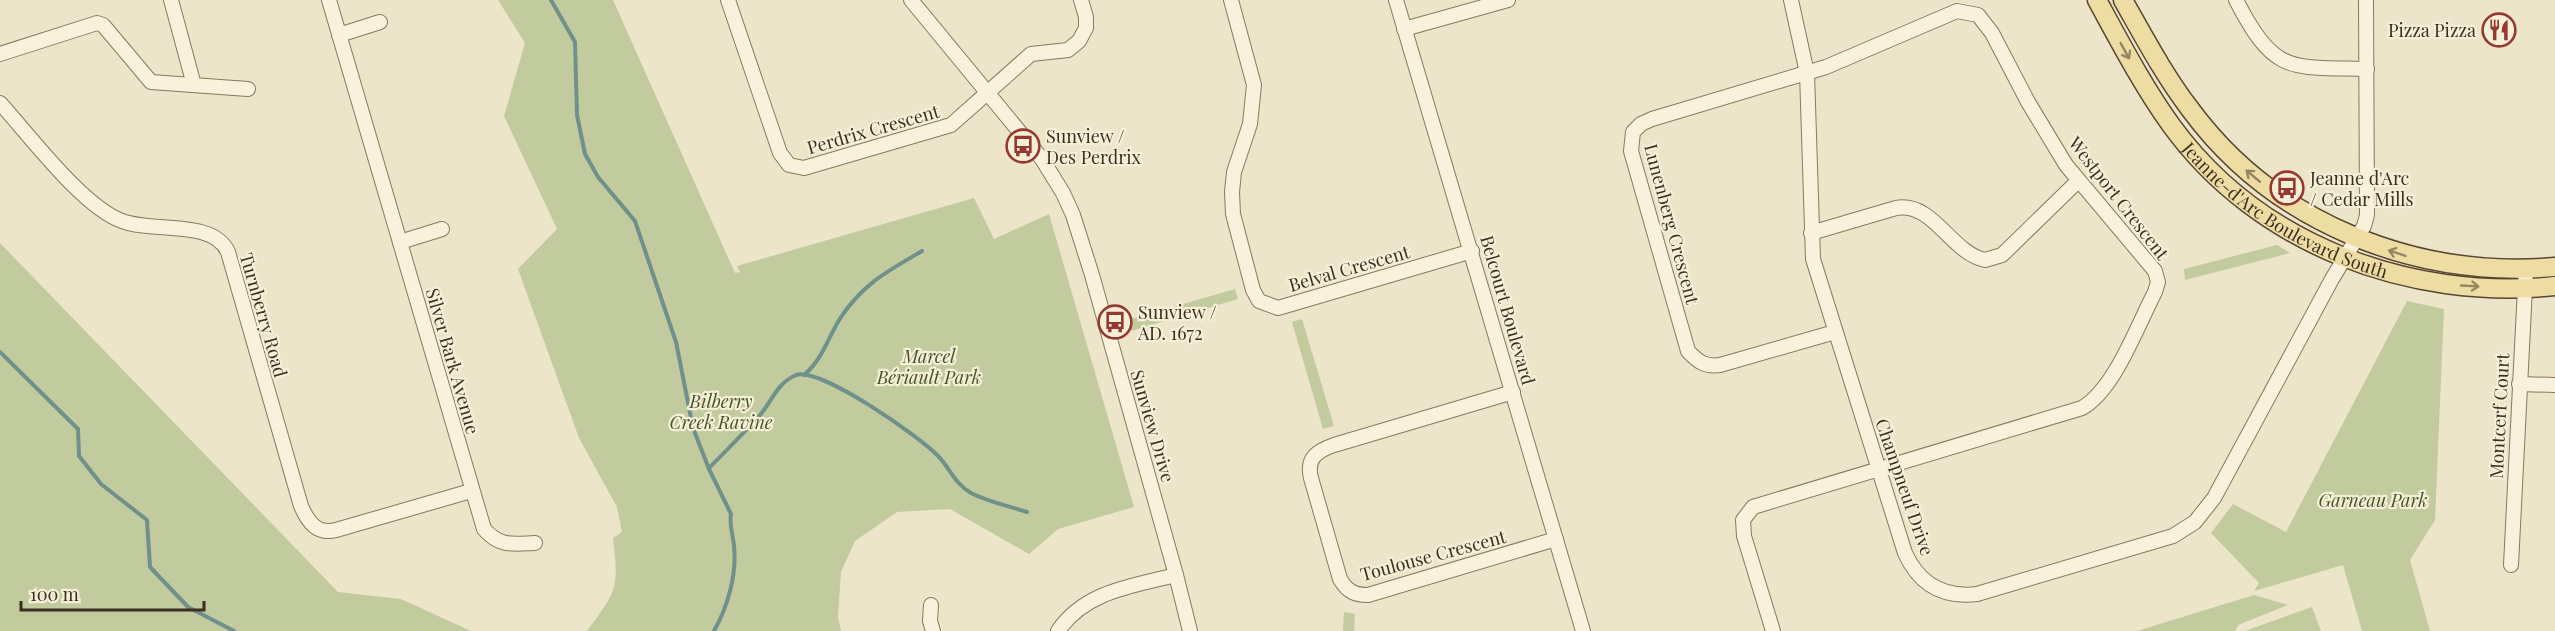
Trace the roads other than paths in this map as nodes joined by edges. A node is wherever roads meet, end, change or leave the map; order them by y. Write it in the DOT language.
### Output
graph roads {
  1 [pos="171,0"];
  2 [pos="329,0"];
  3 [pos="728,0"];
  4 [pos="911,0"];
  5 [pos="1081,0"];
  6 [pos="1231,0"];
  7 [pos="1396,0"];
  8 [pos="1508,0"];
  9 [pos="1791,0"];
  10 [pos="2097,0"];
  11 [pos="2123,0"];
  12 [pos="2236,0"];
  13 [pos="2366,0"];
  14 [pos="380,22"];
  15 [pos="1404,29"];
  16 [pos="339,35"];
  17 [pos="24,47"];
  18 [pos="0,54"];
  19 [pos="0,63"];
  20 [pos="2367,69"];
  21 [pos="1807,73"];
  22 [pos="194,85"];
  23 [pos="248,88"];
  24 [pos="988,93"];
  25 [pos="0,103"];
  26 [pos="2078,181"];
  27 [pos="442,229"];
  28 [pos="1811,233"];
  29 [pos="2357,239"];
  30 [pos="400,242"];
  31 [pos="1472,251"];
  32 [pos="2344,259"];
  33 [pos="2555,267"];
  34 [pos="2526,268"];
  35 [pos="2555,286"];
  36 [pos="2524,288"];
  37 [pos="1835,332"];
  38 [pos="2519,384"];
  39 [pos="2555,385"];
  40 [pos="1513,392"];
  41 [pos="1878,468"];
  42 [pos="471,490"];
  43 [pos="1556,539"];
  44 [pos="535,543"];
  45 [pos="2511,565"];
  46 [pos="1176,575"];
  47 [pos="932,605"];
  48 [pos="933,631"];
  49 [pos="1058,631"];
  50 [pos="1190,631"];
  51 [pos="1583,631"];
  52 [pos="1773,631"];
  1 -- 22 [label="street"];
  2 -- 16 [label="street, Silver Bark Avenue"];
  3 -- 24 [label="street, Perdrix Crescent"];
  4 -- 24 [label="street, Sunview Drive"];
  5 -- 24 [label="street"];
  6 -- 31 [label="street, Belval Crescent"];
  7 -- 15 [label="street, Belcourt Boulevard"];
  8 -- 15 [label="street"];
  9 -- 21 [label="street, Champneuf Drive"];
  10 -- 32 [label="main road, Jeanne-d'Arc Boulevard South, one-way"];
  29 -- 11 [label="main road, Jeanne-d'Arc Boulevard South, one-way"];
  12 -- 20 [label="street"];
  13 -- 20 [label="street, Champneuf Drive"];
  14 -- 16 [label="street"];
  15 -- 31 [label="street, Belcourt Boulevard"];
  16 -- 30 [label="street, Silver Bark Avenue"];
  17 -- 18 [label="street"];
  17 -- 19 [label="street"];
  17 -- 22 [label="street"];
  20 -- 29 [label="street, Champneuf Drive"];
  21 -- 26 [label="street, Westport Crescent"];
  21 -- 28 [label="street, Champneuf Drive"];
  21 -- 37 [label="street, Lunenberg Crescent"];
  22 -- 23 [label="street"];
  24 -- 46 [label="street, Sunview Drive"];
  25 -- 42 [label="street, Turnberry Road"];
  26 -- 28 [label="street"];
  26 -- 41 [label="street, Westport Crescent"];
  27 -- 30 [label="street"];
  28 -- 37 [label="street, Champneuf Drive"];
  29 -- 32 [label="street, Champneuf Drive"];
  34 -- 29 [label="main road, Jeanne-d'Arc Boulevard South, one-way"];
  30 -- 42 [label="street, Silver Bark Avenue"];
  31 -- 40 [label="street, Belcourt Boulevard"];
  32 -- 36 [label="main road, Jeanne-d'Arc Boulevard South, one-way"];
  32 -- 41 [label="street, Champneuf Drive"];
  33 -- 34 [label="main road, Jeanne-d'Arc Boulevard South"];
  34 -- 36 [label="street, Montcerf Court"];
  35 -- 36 [label="main road, Jeanne-d'Arc Boulevard South"];
  36 -- 38 [label="street, Montcerf Court"];
  37 -- 41 [label="street, Champneuf Drive"];
  38 -- 39 [label="street"];
  38 -- 45 [label="street, Montcerf Court"];
  40 -- 43 [label="street, Belcourt Boulevard"];
  40 -- 43 [label="street, Toulouse Crescent"];
  41 -- 52 [label="street, Westport Crescent"];
  42 -- 44 [label="street, Silver Bark Avenue"];
  43 -- 51 [label="street, Belcourt Boulevard"];
  46 -- 49 [label="street"];
  46 -- 50 [label="street, Sunview Drive"];
  47 -- 48 [label="street"];
}
